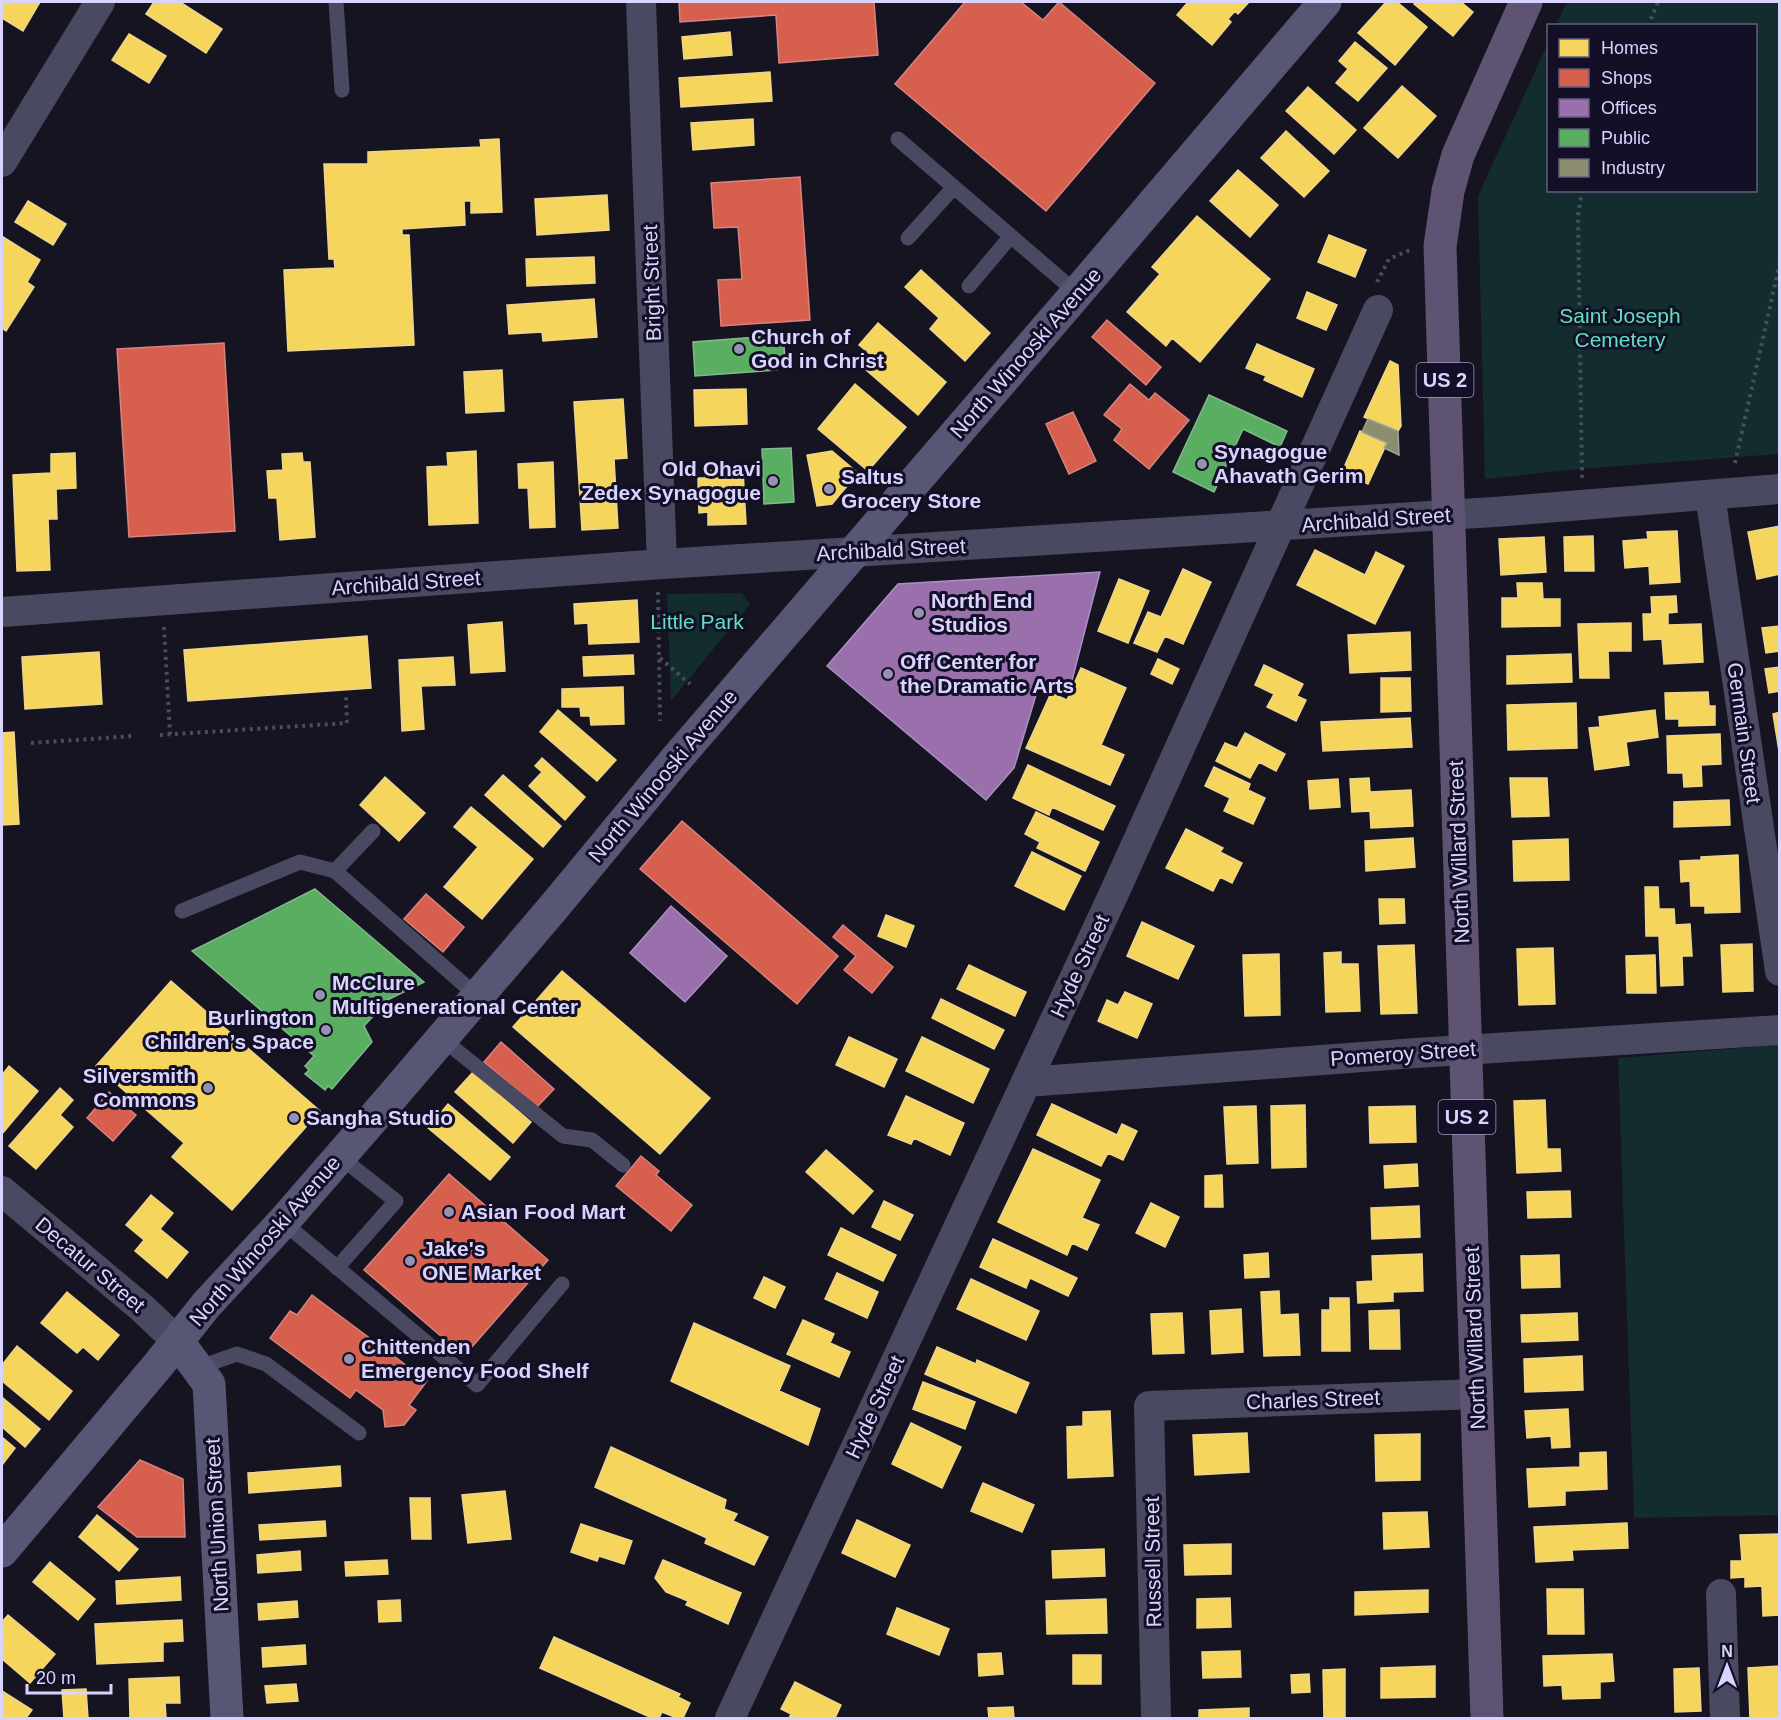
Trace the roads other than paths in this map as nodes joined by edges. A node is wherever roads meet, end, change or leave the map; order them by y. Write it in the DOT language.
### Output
graph roads {
  1 [pos="100,2"];
  2 [pos="336,2"];
  3 [pos="641,2"];
  4 [pos="1325,2"];
  5 [pos="1526,2"];
  6 [pos="342,90"];
  7 [pos="898,139"];
  8 [pos="2,162"];
  9 [pos="954,187"];
  10 [pos="1011,237"];
  11 [pos="908,238"];
  12 [pos="969,286"];
  13 [pos="1077,294"];
  14 [pos="1378,310"];
  15 [pos="1779,489"];
  16 [pos="1723,494"];
  17 [pos="1449,515"];
  18 [pos="1280,526"];
  19 [pos="853,553"];
  20 [pos="660,578"];
  21 [pos="2,612"];
  22 [pos="373,831"];
  23 [pos="335,872"];
  24 [pos="182,911"];
  25 [pos="1779,971"];
  26 [pos="477,996"];
  27 [pos="1779,1030"];
  28 [pos="441,1038"];
  29 [pos="1465,1050"];
  30 [pos="1026,1082"];
  31 [pos="339,1156"];
  32 [pos="623,1165"];
  33 [pos="2,1191"];
  34 [pos="283,1222"];
  35 [pos="337,1268"];
  36 [pos="562,1284"];
  37 [pos="178,1341"];
  38 [pos="197,1368"];
  39 [pos="1477,1394"];
  40 [pos="1149,1406"];
  41 [pos="359,1433"];
  42 [pos="2,1551"];
  43 [pos="1721,1594"];
  44 [pos="227,1719"];
  45 [pos="730,1719"];
  46 [pos="1156,1719"];
  47 [pos="1487,1719"];
  48 [pos="1725,1719"];
  1 -- 8 [label="street"];
  2 -- 6 [label="lane"];
  3 -- 20 [label="street, Bright Street"];
  4 -- 13 [label="main road, North Winooski Avenue"];
  5 -- 17 [label="main road, North Willard Street / US 2"];
  7 -- 9 [label="lane"];
  9 -- 10 [label="lane"];
  9 -- 11 [label="lane"];
  10 -- 12 [label="lane"];
  10 -- 13 [label="lane"];
  13 -- 19 [label="main road, North Winooski Avenue"];
  14 -- 18 [label="street, Hyde Street"];
  15 -- 16 [label="street, Archibald Street"];
  16 -- 17 [label="street, Archibald Street"];
  16 -- 25 [label="street, Germain Street"];
  17 -- 18 [label="street, Archibald Street"];
  17 -- 29 [label="main road, North Willard Street / US 2"];
  18 -- 19 [label="street, Archibald Street"];
  18 -- 30 [label="street, Hyde Street"];
  19 -- 20 [label="street, Archibald Street"];
  19 -- 26 [label="main road, North Winooski Avenue"];
  20 -- 21 [label="street, Archibald Street"];
  22 -- 23 [label="lane"];
  23 -- 24 [label="lane"];
  23 -- 26 [label="lane"];
  26 -- 28 [label="main road, North Winooski Avenue"];
  27 -- 29 [label="street, Pomeroy Street"];
  28 -- 31 [label="main road, North Winooski Avenue"];
  28 -- 32 [label="lane"];
  29 -- 30 [label="street, Pomeroy Street"];
  29 -- 39 [label="main road, North Willard Street / US 2"];
  30 -- 45 [label="street, Hyde Street"];
  31 -- 34 [label="main road, North Winooski Avenue"];
  31 -- 35 [label="lane"];
  33 -- 37 [label="street, Decatur Street"];
  34 -- 35 [label="lane"];
  34 -- 37 [label="main road, North Winooski Avenue"];
  35 -- 36 [label="lane"];
  37 -- 38 [label="main road, North Union Street"];
  37 -- 42 [label="main road, North Winooski Avenue"];
  38 -- 41 [label="lane"];
  38 -- 44 [label="main road, North Union Street"];
  39 -- 40 [label="street, Charles Street"];
  39 -- 47 [label="main road, North Willard Street / US 2"];
  40 -- 46 [label="street, Russell Street"];
  43 -- 48 [label="street"];
}
